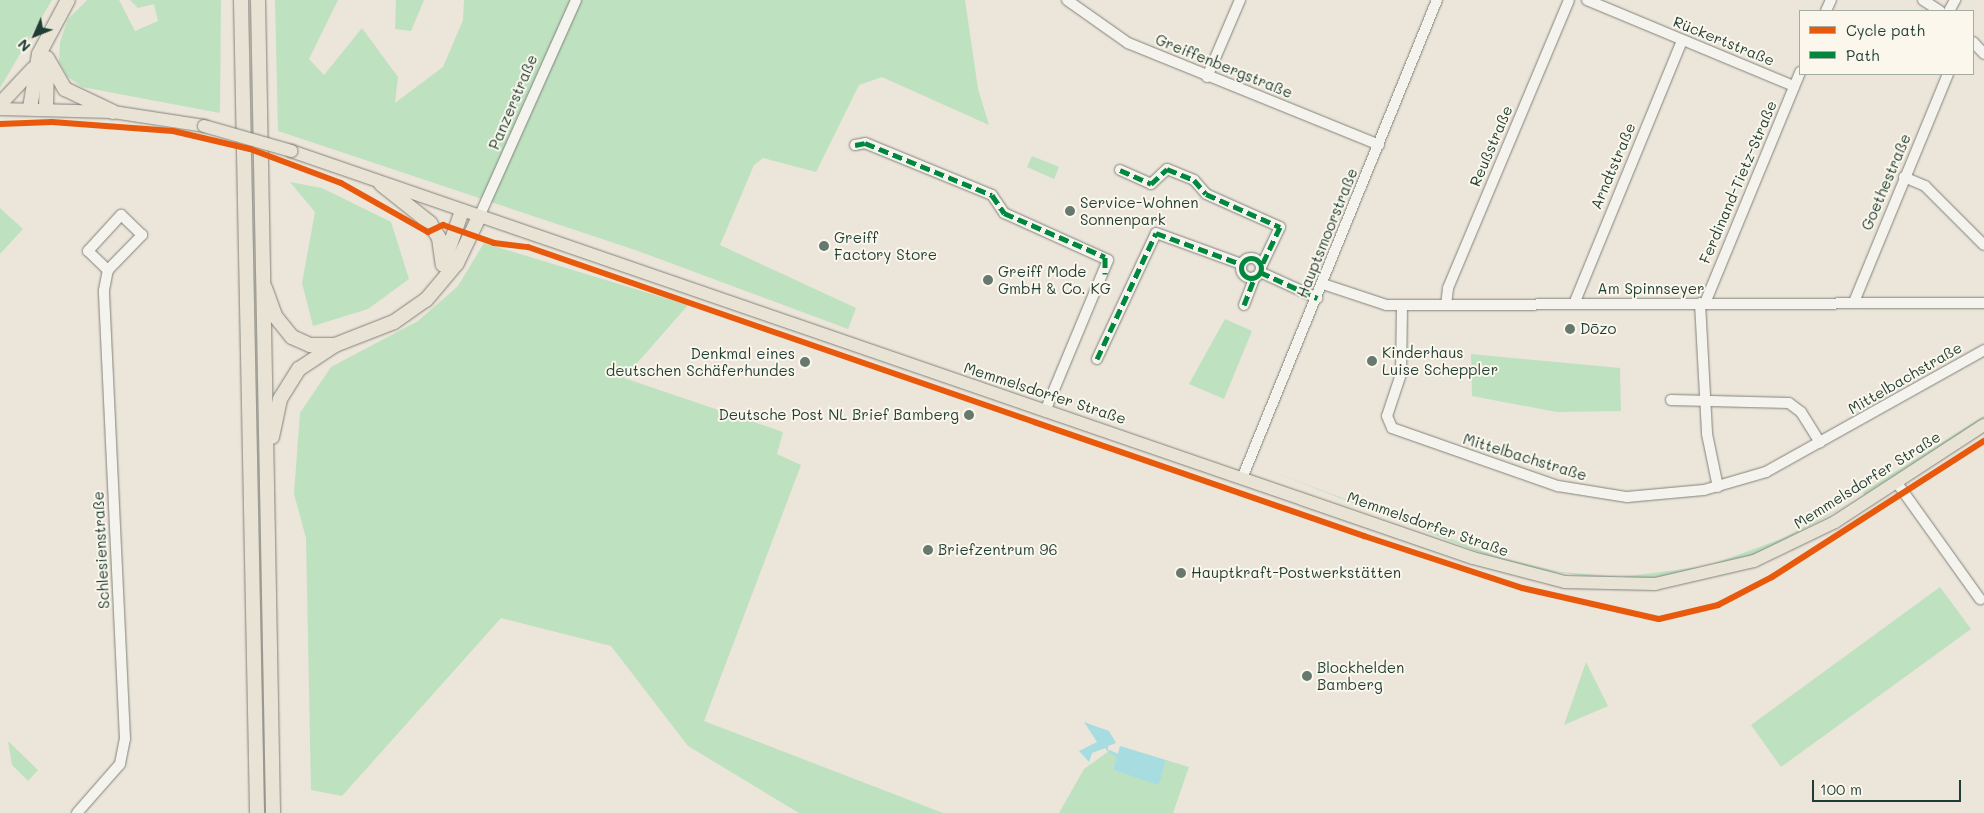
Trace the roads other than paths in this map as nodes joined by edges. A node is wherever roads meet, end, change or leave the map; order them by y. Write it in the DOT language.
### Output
graph roads {
  1 [pos="68,0"];
  2 [pos="236,0"];
  3 [pos="241,0"];
  4 [pos="258,0"];
  5 [pos="576,0"];
  6 [pos="1067,0"];
  7 [pos="1240,0"];
  8 [pos="1437,0"];
  9 [pos="1569,0"];
  10 [pos="1587,0"];
  11 [pos="1923,0"];
  12 [pos="1938,10"];
  13 [pos="241,18"];
  14 [pos="45,40"];
  15 [pos="1682,41"];
  16 [pos="1974,43"];
  17 [pos="1984,54"];
  18 [pos="47,58"];
  19 [pos="34,67"];
  20 [pos="1799,74"];
  21 [pos="1948,75"];
  22 [pos="1207,77"];
  23 [pos="1794,86"];
  24 [pos="0,104"];
  25 [pos="30,108"];
  26 [pos="0,109"];
  27 [pos="46,109"];
  28 [pos="113,112"];
  29 [pos="855,145"];
  30 [pos="1379,145"];
  31 [pos="1120,170"];
  32 [pos="1904,177"];
  33 [pos="381,184"];
  34 [pos="462,211"];
  35 [pos="479,217"];
  36 [pos="1984,245"];
  37 [pos="1241,264"];
  38 [pos="443,265"];
  39 [pos="108,270"];
  40 [pos="1259,272"];
  41 [pos="262,278"];
  42 [pos="1323,284"];
  43 [pos="436,291"];
  44 [pos="1317,298"];
  45 [pos="1854,302"];
  46 [pos="1702,303"];
  47 [pos="1984,303"];
  48 [pos="1574,304"];
  49 [pos="1244,305"];
  50 [pos="1402,305"];
  51 [pos="1446,305"];
  52 [pos="335,345"];
  53 [pos="1984,350"];
  54 [pos="1097,359"];
  55 [pos="1671,400"];
  56 [pos="1704,400"];
  57 [pos="1045,410"];
  58 [pos="1984,425"];
  59 [pos="1820,443"];
  60 [pos="267,460"];
  61 [pos="1243,476"];
  62 [pos="1897,483"];
  63 [pos="1718,487"];
  64 [pos="1980,600"];
  65 [pos="77,813"];
  66 [pos="257,813"];
  67 [pos="273,813"];
  1 -- 14 [label="highway"];
  2 -- 13 [label="highway"];
  3 -- 13 [label="highway"];
  4 -- 41 [label="highway"];
  5 -- 35 [label="street, Panzerstraße"];
  6 -- 22 [label="street, Greiffenbergstraße"];
  7 -- 22 [label="street"];
  8 -- 30 [label="street, Hauptsmoorstraße"];
  9 -- 51 [label="street, Reußstraße"];
  10 -- 15 [label="street, Rückertstraße"];
  11 -- 12 [label="street"];
  13 -- 66 [label="highway"];
  14 -- 18 [label="highway"];
  14 -- 19 [label="highway"];
  15 -- 23 [label="street, Rückertstraße"];
  15 -- 48 [label="street, Arndtstraße"];
  16 -- 17 [label="street"];
  18 -- 27 [label="highway"];
  18 -- 28 [label="highway"];
  19 -- 24 [label="highway"];
  19 -- 25 [label="highway"];
  20 -- 23 [label="street, Ferdinand-Tietz-Straße"];
  21 -- 32 [label="street, Goethestraße"];
  22 -- 30 [label="street, Greiffenbergstraße"];
  23 -- 46 [label="street, Ferdinand-Tietz-Straße"];
  25 -- 26 [label="main road, Memmelsdorfer Straße"];
  25 -- 27 [label="main road, Memmelsdorfer Straße"];
  27 -- 28 [label="main road, Memmelsdorfer Straße"];
  28 -- 33 [label="main road, Memmelsdorfer Straße, bridge"];
  29 -- 57 [label="street"];
  30 -- 42 [label="street, Hauptsmoorstraße"];
  31 -- 40 [label="street"];
  32 -- 36 [label="street"];
  32 -- 45 [label="street, Goethestraße"];
  33 -- 34 [label="main road, Memmelsdorfer Straße"];
  33 -- 38 [label="highway"];
  34 -- 35 [label="main road, Memmelsdorfer Straße"];
  34 -- 38 [label="highway"];
  35 -- 43 [label="highway"];
  35 -- 57 [label="main road, Memmelsdorfer Straße"];
  37 -- 40 [label="street"];
  37 -- 40 [label="street"];
  37 -- 54 [label="street"];
  38 -- 43 [label="highway"];
  39 -- 39 [label="street"];
  39 -- 65 [label="street, Schlesienstraße"];
  40 -- 44 [label="street"];
  40 -- 49 [label="street"];
  41 -- 52 [label="highway"];
  41 -- 60 [label="highway"];
  42 -- 44 [label="street, Hauptsmoorstraße"];
  42 -- 50 [label="street, Am Spinnseyer"];
  43 -- 52 [label="highway"];
  44 -- 61 [label="street, Hauptsmoorstraße"];
  45 -- 46 [label="street, Am Spinnseyer"];
  45 -- 47 [label="street, Am Spinnseyer"];
  46 -- 48 [label="street, Am Spinnseyer"];
  46 -- 56 [label="street"];
  48 -- 51 [label="street, Am Spinnseyer"];
  50 -- 51 [label="street, Am Spinnseyer"];
  50 -- 63 [label="street, Mittelbachstraße"];
  52 -- 60 [label="highway"];
  53 -- 59 [label="street, Mittelbachstraße"];
  55 -- 56 [label="street"];
  56 -- 59 [label="street"];
  56 -- 63 [label="street"];
  57 -- 61 [label="main road, Memmelsdorfer Straße"];
  58 -- 62 [label="main road, Memmelsdorfer Straße"];
  59 -- 63 [label="street, Mittelbachstraße"];
  60 -- 67 [label="highway"];
  61 -- 62 [label="main road, Memmelsdorfer Straße"];
  62 -- 64 [label="street"];
}
